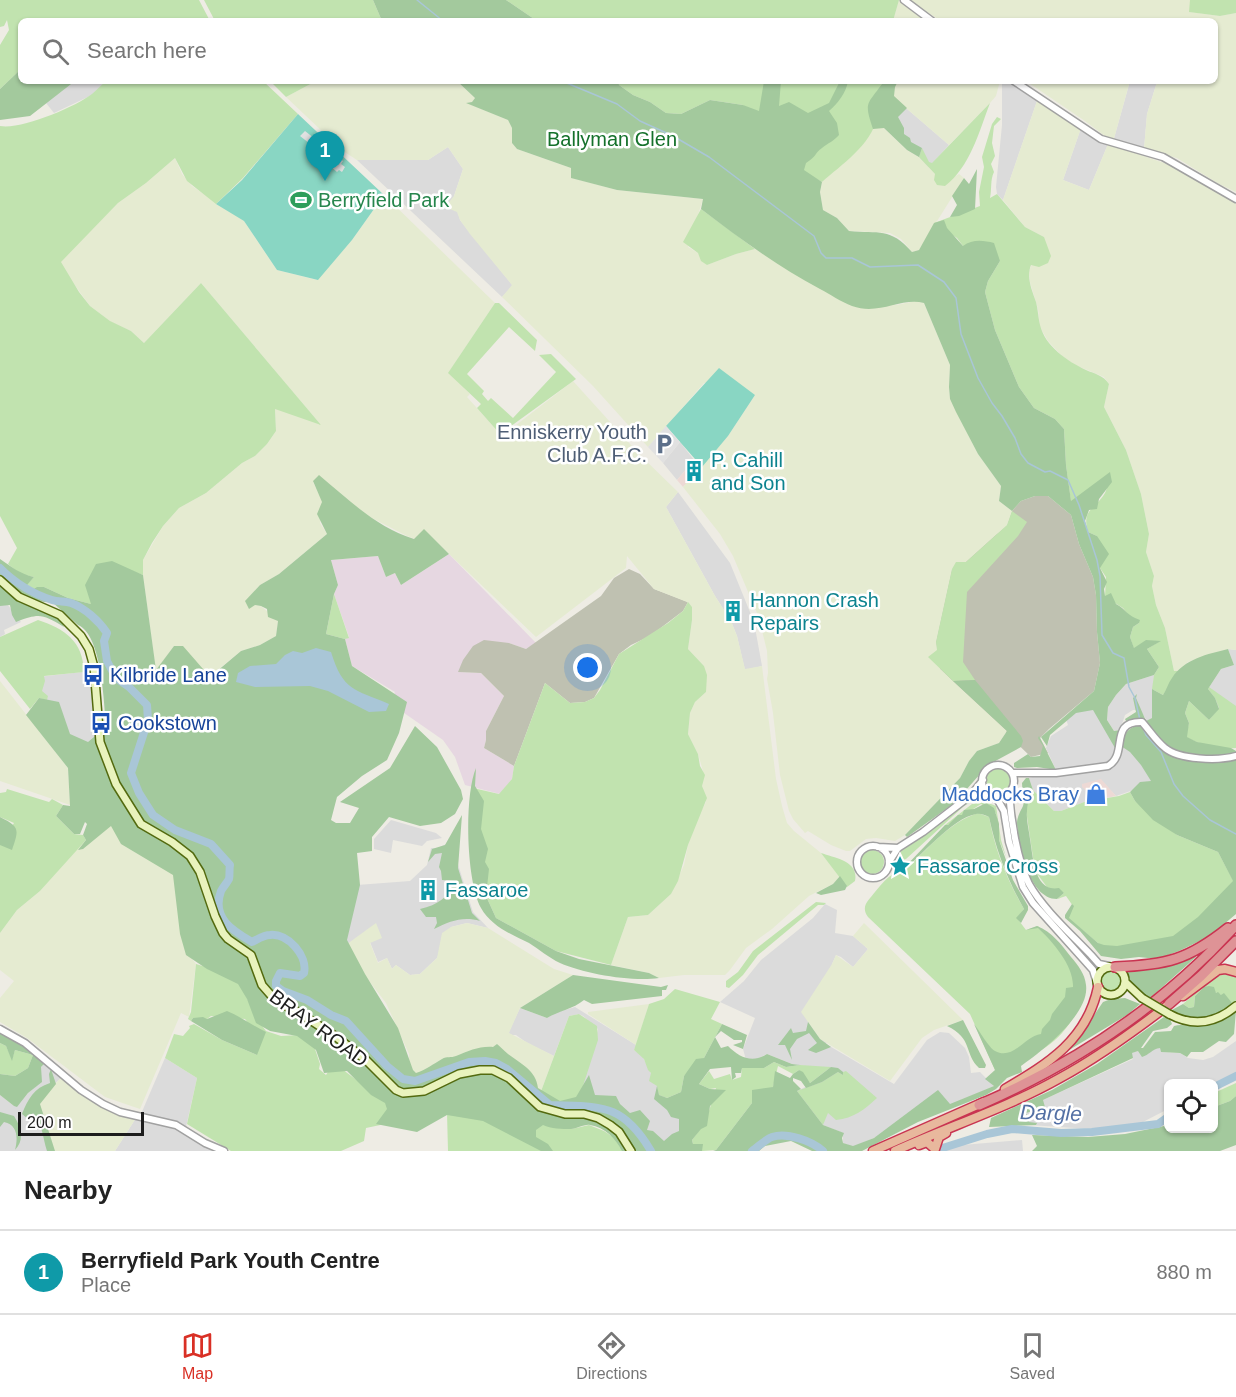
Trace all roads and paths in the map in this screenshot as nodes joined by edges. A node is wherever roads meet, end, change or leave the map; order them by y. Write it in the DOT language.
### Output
graph roads {
  1 [pos="904,0"];
  2 [pos="928,18"];
  3 [pos="1018,84"];
  4 [pos="1236,199"];
  5 [pos="0,580"];
  6 [pos="1236,756"];
  7 [pos="1012,773"];
  8 [pos="1024,774"];
  9 [pos="983,780"];
  10 [pos="1014,782"];
  11 [pos="1009,793"];
  12 [pos="989,794"];
  13 [pos="971,795"];
  14 [pos="996,797"];
  15 [pos="877,847"];
  16 [pos="898,848"];
  17 [pos="889,862"];
  18 [pos="1236,920"];
  19 [pos="1236,925"];
  20 [pos="1236,941"];
  21 [pos="1112,966"];
  22 [pos="1236,972"];
  23 [pos="1125,982"];
  24 [pos="1097,985"];
  25 [pos="1121,991"];
  26 [pos="1142,998"];
  27 [pos="1236,1006"];
  28 [pos="1169,1009"];
  29 [pos="0,1029"];
  30 [pos="1015,1101"];
  31 [pos="979,1105"];
  32 [pos="224,1151"];
  33 [pos="631,1151"];
  34 [pos="873,1151"];
  35 [pos="896,1151"];
  36 [pos="904,1151"];
  1 -- 2 [label="street"];
  3 -- 4 [label="street"];
  5 -- 33 [label="main road, BRAY ROAD"];
  6 -- 8 [label="street"];
  7 -- 8 [label="street"];
  7 -- 9 [label="street"];
  7 -- 10 [label="street"];
  8 -- 10 [label="street"];
  9 -- 12 [label="street"];
  9 -- 13 [label="street"];
  10 -- 11 [label="street"];
  11 -- 14 [label="street"];
  11 -- 21 [label="street"];
  12 -- 13 [label="street"];
  12 -- 14 [label="street"];
  13 -- 16 [label="street"];
  14 -- 24 [label="street"];
  15 -- 16 [label="street"];
  15 -- 17 [label="street"];
  15 -- 17 [label="street"];
  16 -- 17 [label="street"];
  18 -- 21 [label="highway"];
  19 -- 31 [label="highway"];
  20 -- 28 [label="highway"];
  21 -- 23 [label="main road"];
  21 -- 24 [label="main road"];
  22 -- 28 [label="highway"];
  23 -- 25 [label="main road"];
  23 -- 26 [label="main road"];
  24 -- 25 [label="main road"];
  24 -- 31 [label="highway"];
  25 -- 26 [label="main road"];
  26 -- 28 [label="main road, bridge"];
  27 -- 28 [label="main road"];
  28 -- 30 [label="highway"];
  29 -- 32 [label="street"];
  30 -- 35 [label="highway"];
  30 -- 36 [label="highway"];
  31 -- 34 [label="highway"];
}
